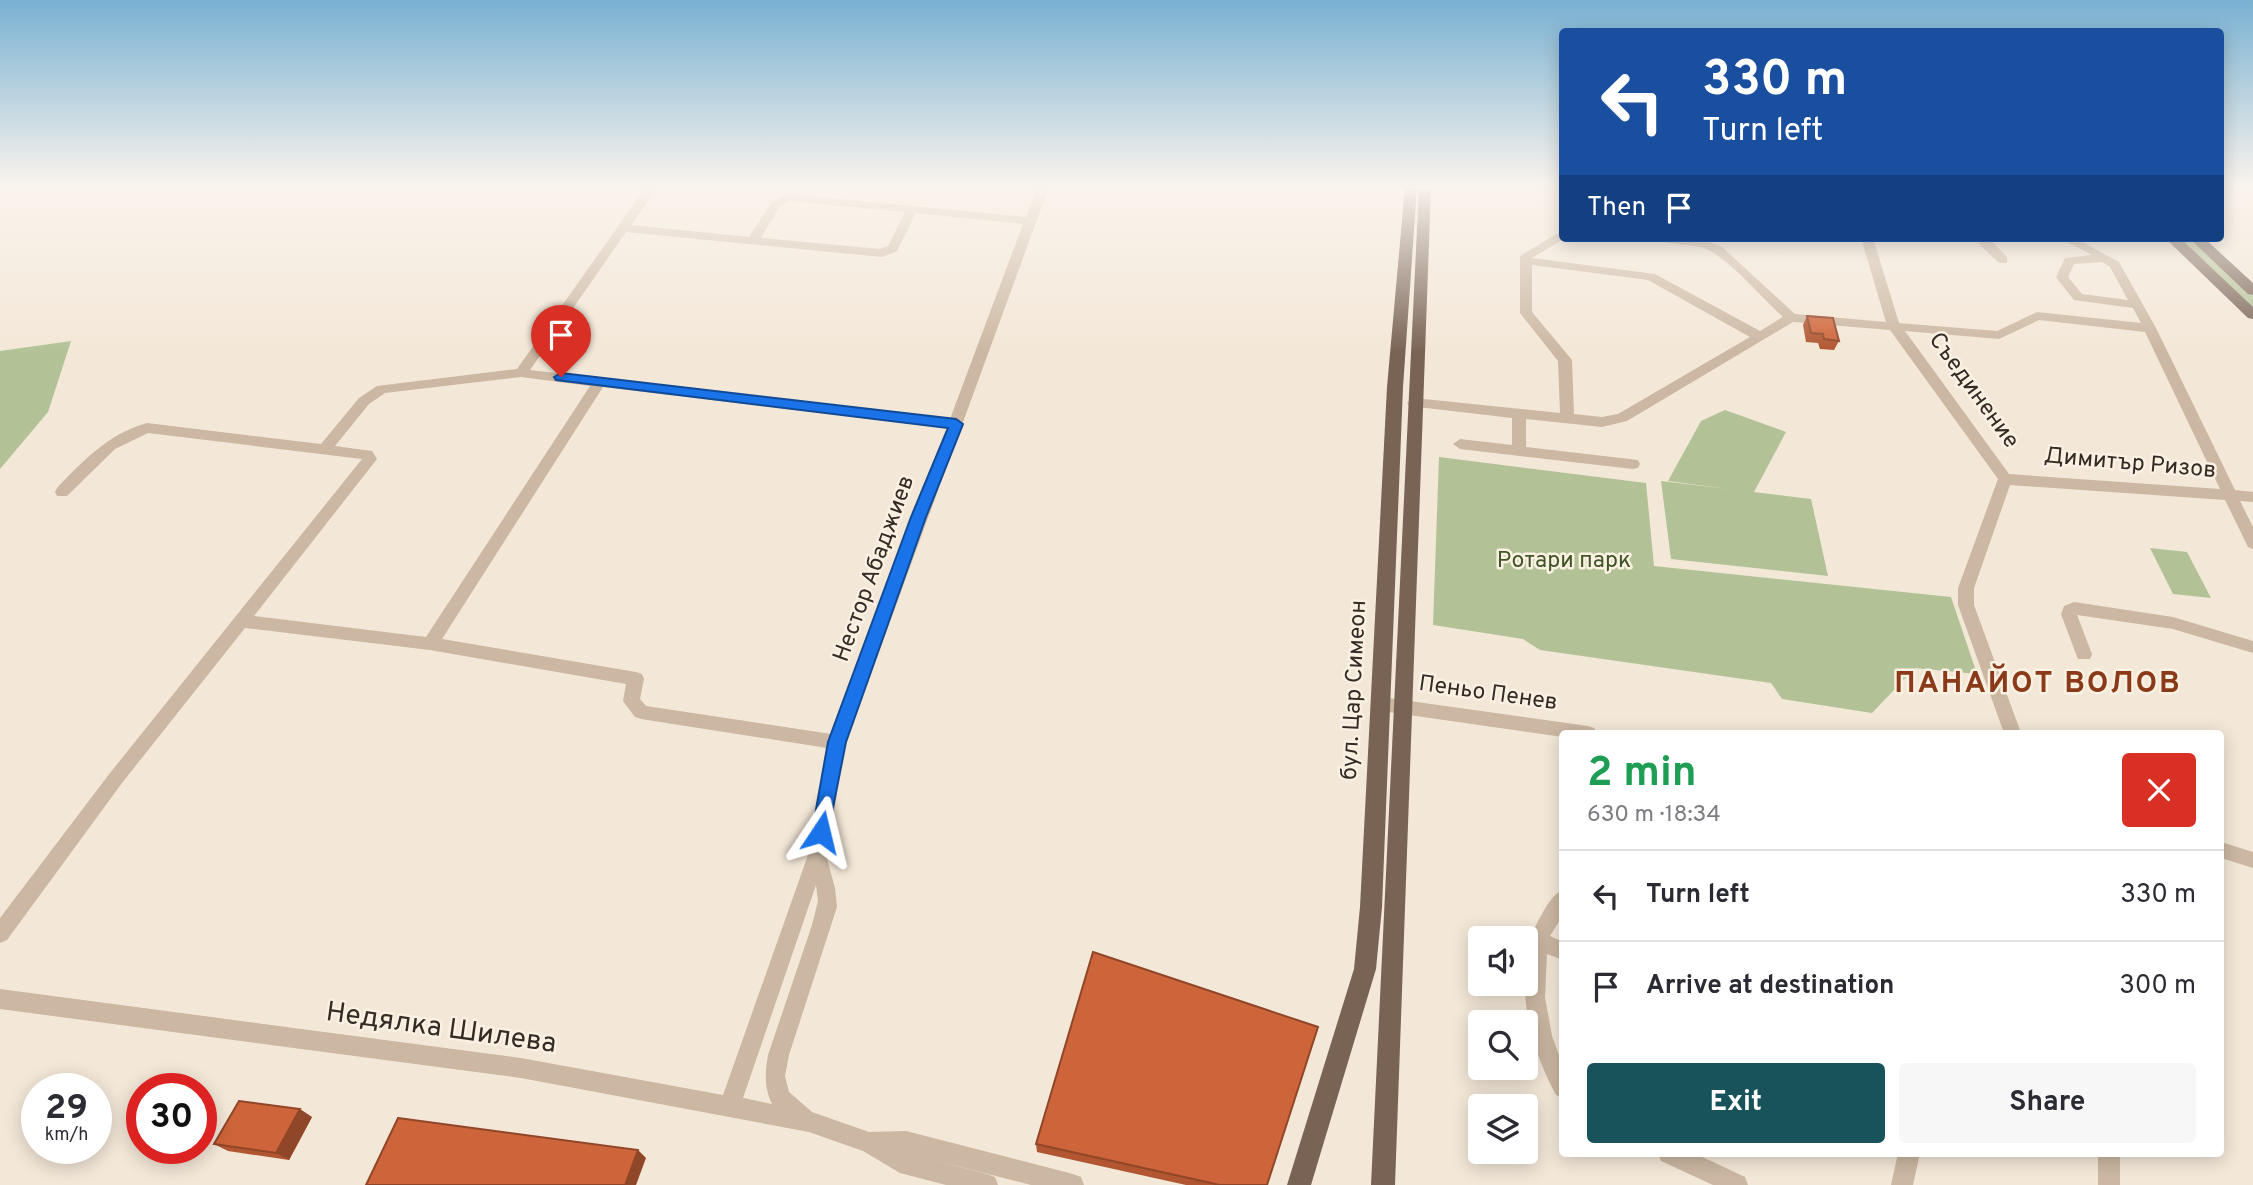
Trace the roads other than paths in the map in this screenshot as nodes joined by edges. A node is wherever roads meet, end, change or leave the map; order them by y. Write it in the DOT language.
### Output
graph roads {
  1 [pos="614,242"];
  2 [pos="756,242"];
  3 [pos="896,242"];
  4 [pos="1022,242"];
  5 [pos="1407,242"];
  6 [pos="1422,242"];
  7 [pos="1549,242"];
  8 [pos="1700,242"];
  9 [pos="1868,242"];
  10 [pos="1984,242"];
  11 [pos="2074,242"];
  12 [pos="2177,242"];
  13 [pos="2201,242"];
  14 [pos="2106,258"];
  15 [pos="2003,260"];
  16 [pos="1526,261"];
  17 [pos="2253,291"];
  18 [pos="2137,305"];
  19 [pos="2253,314"];
  20 [pos="1791,318"];
  21 [pos="1894,326"];
  22 [pos="2150,328"];
  23 [pos="1759,336"];
  24 [pos="521,373"];
  25 [pos="599,382"];
  26 [pos="1414,403"];
  27 [pos="1519,414"];
  28 [pos="1567,419"];
  29 [pos="956,424"];
  30 [pos="1460,444"];
  31 [pos="325,449"];
  32 [pos="1519,451"];
  33 [pos="1633,464"];
  34 [pos="2005,479"];
  35 [pos="62,492"];
  36 [pos="2230,495"];
  37 [pos="2252,497"];
  38 [pos="2253,542"];
  39 [pos="243,621"];
  40 [pos="430,644"];
  41 [pos="2253,647"];
  42 [pos="2084,654"];
  43 [pos="1391,706"];
  44 [pos="1559,730"];
  45 [pos="2011,730"];
  46 [pos="837,742"];
  47 [pos="2224,851"];
  48 [pos="817,855"];
  49 [pos="2253,860"];
  50 [pos="1559,905"];
  51 [pos="0,934"];
  52 [pos="1539,941"];
  53 [pos="1559,949"];
  54 [pos="0,999"];
  55 [pos="1559,1080"];
  56 [pos="730,1106"];
  57 [pos="809,1121"];
  58 [pos="869,1143"];
  59 [pos="1678,1157"];
  60 [pos="1908,1157"];
  61 [pos="2109,1157"];
  62 [pos="987,1185"];
  63 [pos="1073,1185"];
  64 [pos="1299,1185"];
  65 [pos="1383,1185"];
  66 [pos="1737,1185"];
  67 [pos="1902,1185"];
  68 [pos="2109,1185"];
  1 -- 24 [label="street"];
  2 -- 3 [label="street"];
  4 -- 29 [label="street, Нестор Абаджиев"];
  5 -- 43 [label="main road, бул. Цар Симеон"];
  6 -- 26 [label="main road, бул. Цар Симеон"];
  7 -- 16 [label="street"];
  8 -- 20 [label="street"];
  9 -- 21 [label="street, Съединение"];
  10 -- 15 [label="street"];
  11 -- 14 [label="street"];
  12 -- 19 [label="main road"];
  13 -- 17 [label="main road"];
  14 -- 18 [label="street"];
  14 -- 18 [label="street"];
  16 -- 23 [label="street"];
  16 -- 28 [label="street"];
  18 -- 22 [label="street"];
  20 -- 21 [label="street"];
  20 -- 23 [label="street"];
  21 -- 22 [label="street"];
  21 -- 34 [label="street, Съединение"];
  22 -- 36 [label="street"];
  23 -- 28 [label="street"];
  24 -- 25 [label="street"];
  24 -- 31 [label="street"];
  25 -- 29 [label="street"];
  25 -- 40 [label="street"];
  26 -- 27 [label="street"];
  26 -- 43 [label="main road, бул. Цар Симеон"];
  27 -- 28 [label="street"];
  27 -- 32 [label="street"];
  29 -- 46 [label="street, Нестор Абаджиев"];
  30 -- 32 [label="street"];
  31 -- 35 [label="street"];
  31 -- 39 [label="street"];
  32 -- 33 [label="street"];
  34 -- 36 [label="street, Димитър Ризов"];
  34 -- 45 [label="street, Съединение"];
  36 -- 37 [label="street, Димитър Ризов"];
  36 -- 38 [label="street"];
  39 -- 40 [label="street"];
  39 -- 51 [label="street"];
  40 -- 46 [label="street"];
  41 -- 42 [label="street"];
  43 -- 44 [label="street, Пеньо Пенев"];
  43 -- 64 [label="main road, бул. Цар Симеон"];
  43 -- 65 [label="main road, бул. Цар Симеон"];
  46 -- 48 [label="street, Нестор Абаджиев"];
  47 -- 49 [label="street"];
  48 -- 56 [label="street, Нестор Абаджиев"];
  48 -- 57 [label="street, Нестор Абаджиев"];
  50 -- 52 [label="street"];
  52 -- 53 [label="street"];
  52 -- 55 [label="street"];
  54 -- 56 [label="street, Недялка Шилева"];
  56 -- 57 [label="street, Недялка Шилева"];
  57 -- 58 [label="street, Недялка Шилева"];
  58 -- 62 [label="street, Недялка Шилева"];
  58 -- 63 [label="street, Недялка Шилева"];
  59 -- 66 [label="street"];
  60 -- 67 [label="street"];
  61 -- 68 [label="street"];
}
